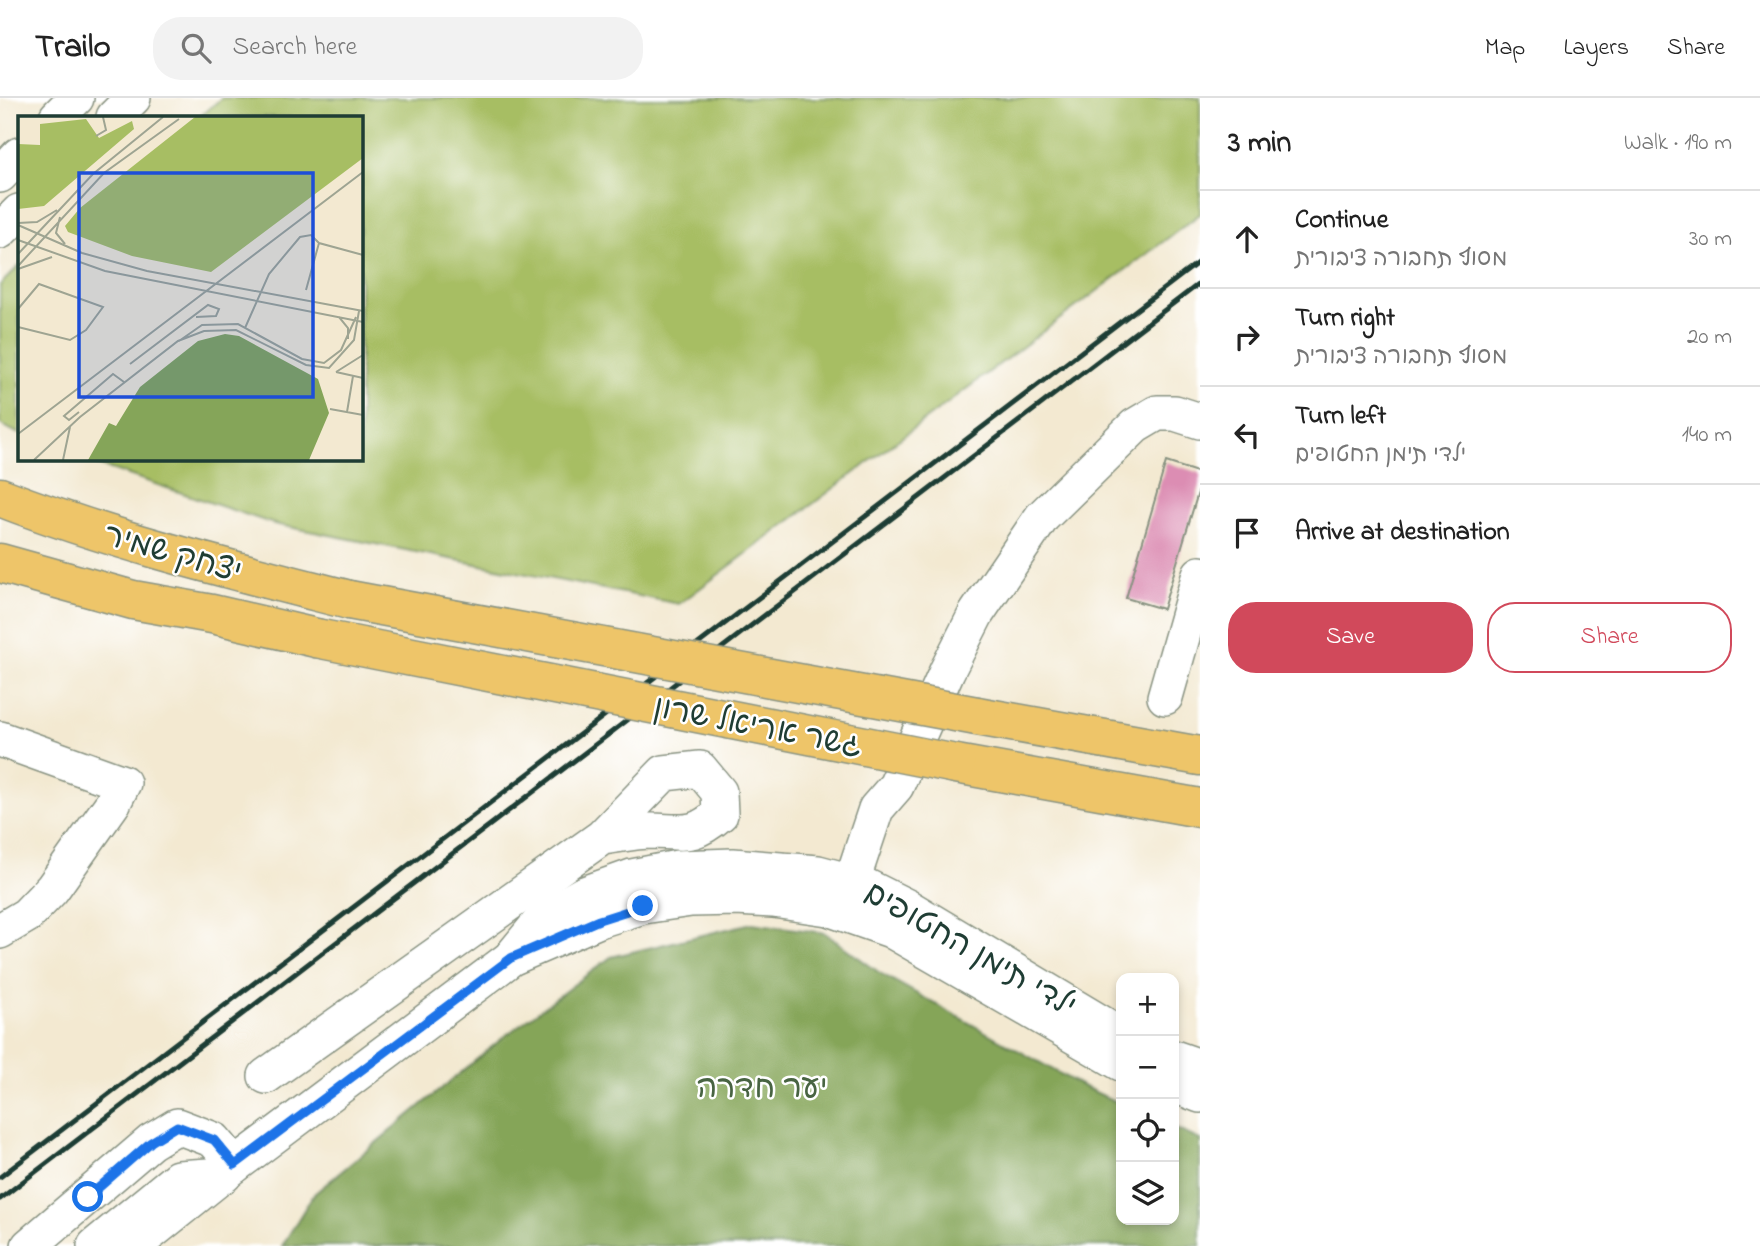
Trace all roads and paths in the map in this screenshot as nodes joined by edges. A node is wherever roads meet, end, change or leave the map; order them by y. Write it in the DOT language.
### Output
graph roads {
  1 [pos="76,98"];
  2 [pos="133,98"];
  3 [pos="58,116"];
  4 [pos="115,116"];
  5 [pos="18,156"];
  6 [pos="0,175"];
  7 [pos="18,213"];
  8 [pos="0,231"];
  9 [pos="1196,419"];
  10 [pos="0,497"];
  11 [pos="0,563"];
  12 [pos="1200,574"];
  13 [pos="349,600"];
  14 [pos="316,638"];
  15 [pos="1165,697"];
  16 [pos="0,739"];
  17 [pos="1200,756"];
  18 [pos="1200,808"];
  19 [pos="704,828"];
  20 [pos="601,837"];
  21 [pos="733,866"];
  22 [pos="859,895"];
  23 [pos="0,932"];
  24 [pos="511,958"];
  25 [pos="359,1009"];
  26 [pos="1116,1032"];
  27 [pos="388,1050"];
  28 [pos="1116,1060"];
  29 [pos="1179,1060"];
  30 [pos="1200,1067"];
  31 [pos="265,1076"];
  32 [pos="1179,1087"];
  33 [pos="1200,1095"];
  34 [pos="230,1170"];
  35 [pos="29,1246"];
  36 [pos="95,1246"];
  37 [pos="134,1246"];
  1 -- 3 [label="street"];
  2 -- 4 [label="street"];
  5 -- 6 [label="street"];
  7 -- 8 [label="street"];
  9 -- 22 [label="street"];
  10 -- 13 [label="main road, יצחק שמיר"];
  11 -- 14 [label="main road, יצחק שמיר"];
  12 -- 15 [label="street"];
  13 -- 17 [label="main road, גשר אריאל שרון, bridge"];
  14 -- 18 [label="main road, גשר אריאל שרון, bridge"];
  16 -- 23 [label="street"];
  19 -- 20 [label="street"];
  19 -- 20 [label="street"];
  19 -- 21 [label="street"];
  20 -- 25 [label="street"];
  21 -- 22 [label="street, ילדי תימן החטופים"];
  21 -- 24 [label="street, ילדי תימן החטופים"];
  22 -- 24 [label="street, ילדי תימן החטופים"];
  22 -- 26 [label="street, ילדי תימן החטופים"];
  22 -- 28 [label="street, ילדי תימן החטופים"];
  24 -- 27 [label="street, ילדי תימן החטופים"];
  25 -- 27 [label="street"];
  25 -- 31 [label="street"];
  27 -- 34 [label="street, ילדי תימן החטופים"];
  29 -- 30 [label="street"];
  32 -- 33 [label="street"];
  34 -- 35 [label="street"];
  34 -- 36 [label="street"];
  34 -- 37 [label="street, ילדי תימן החטופים"];
}
